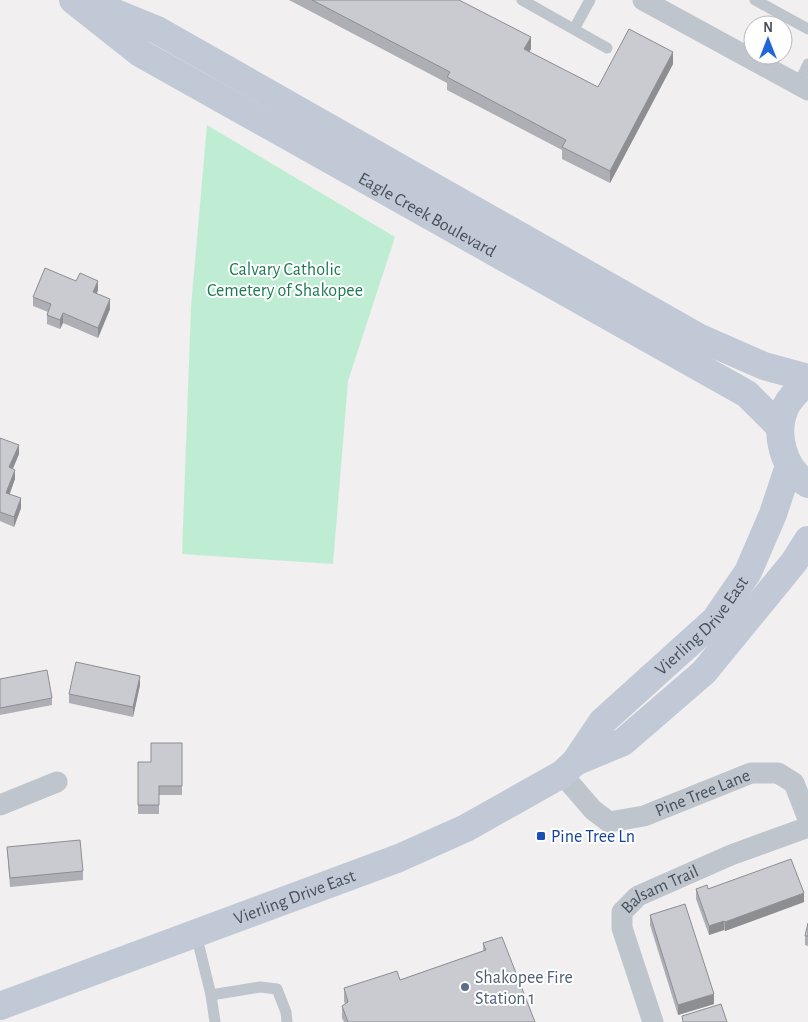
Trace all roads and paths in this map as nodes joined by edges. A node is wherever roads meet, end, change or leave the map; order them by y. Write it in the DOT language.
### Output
graph roads {
  1 [pos="73,0"];
  2 [pos="84,0"];
  3 [pos="522,0"];
  4 [pos="590,0"];
  5 [pos="644,0"];
  6 [pos="756,0"];
  7 [pos="574,29"];
  8 [pos="808,29"];
  9 [pos="607,48"];
  10 [pos="808,64"];
  11 [pos="803,87"];
  12 [pos="808,378"];
  13 [pos="808,382"];
  14 [pos="780,427"];
  15 [pos="799,475"];
  16 [pos="808,540"];
  17 [pos="568,768"];
  18 [pos="57,782"];
  19 [pos="0,806"];
  20 [pos="808,819"];
  21 [pos="808,827"];
  22 [pos="196,934"];
  23 [pos="211,995"];
  24 [pos="0,1006"];
  25 [pos="215,1022"];
  26 [pos="288,1022"];
  27 [pos="654,1022"];
  1 -- 14 [label="street, Eagle Creek Boulevard"];
  2 -- 12 [label="street, Eagle Creek Boulevard"];
  3 -- 7 [label="lane"];
  4 -- 7 [label="lane"];
  5 -- 11 [label="street"];
  6 -- 8 [label="lane"];
  7 -- 9 [label="lane"];
  10 -- 11 [label="lane"];
  13 -- 14 [label="street"];
  14 -- 15 [label="street"];
  15 -- 17 [label="street, Vierling Drive East"];
  16 -- 17 [label="street, Vierling Drive East"];
  17 -- 20 [label="street, Pine Tree Lane"];
  17 -- 22 [label="street, Vierling Drive East"];
  18 -- 19 [label="street"];
  21 -- 27 [label="street, Balsam Trail"];
  22 -- 23 [label="lane"];
  22 -- 24 [label="street, Vierling Drive East"];
  23 -- 25 [label="lane"];
  23 -- 26 [label="lane"];
}
